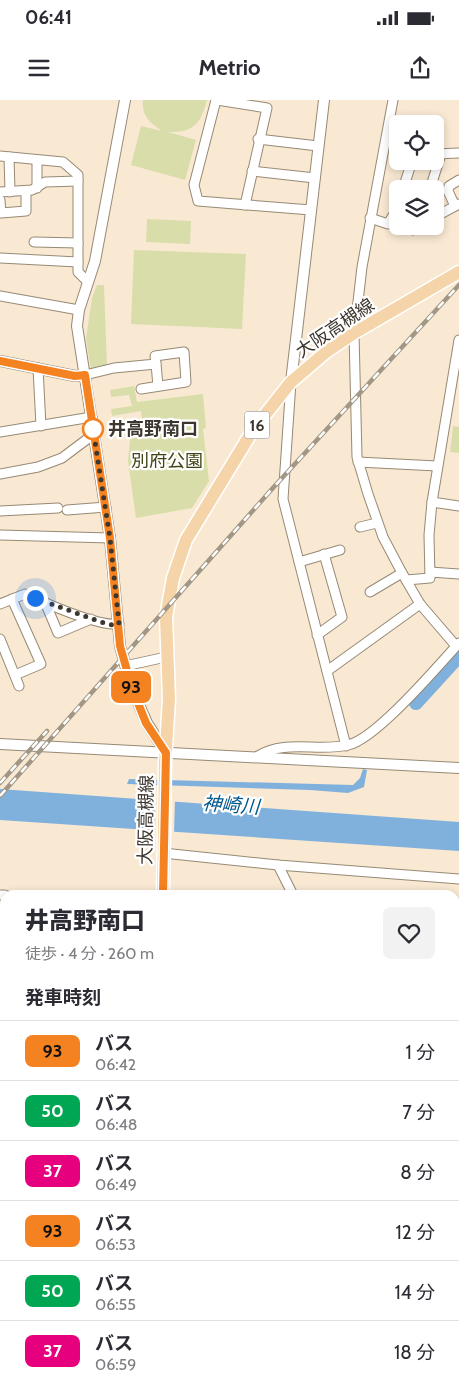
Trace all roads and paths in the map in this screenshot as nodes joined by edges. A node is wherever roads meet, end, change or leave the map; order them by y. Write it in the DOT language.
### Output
graph roads {
  1 [pos="125,100"];
  2 [pos="216,100"];
  3 [pos="324,100"];
  4 [pos="393,100"];
  5 [pos="253,103"];
  6 [pos="258,139"];
  7 [pos="318,146"];
  8 [pos="459,153"];
  9 [pos="444,154"];
  10 [pos="5,157"];
  11 [pos="37,161"];
  12 [pos="252,171"];
  13 [pos="315,178"];
  14 [pos="459,180"];
  15 [pos="78,181"];
  16 [pos="37,188"];
  17 [pos="26,191"];
  18 [pos="0,192"];
  19 [pos="10,192"];
  20 [pos="0,200"];
  21 [pos="245,205"];
  22 [pos="457,205"];
  23 [pos="311,210"];
  24 [pos="444,213"];
  25 [pos="370,218"];
  26 [pos="389,223"];
  27 [pos="34,242"];
  28 [pos="78,243"];
  29 [pos="0,258"];
  30 [pos="78,262"];
  31 [pos="459,272"];
  32 [pos="88,282"];
  33 [pos="0,296"];
  34 [pos="79,310"];
  35 [pos="357,332"];
  36 [pos="459,340"];
  37 [pos="0,361"];
  38 [pos="156,364"];
  39 [pos="38,368"];
  40 [pos="85,375"];
  41 [pos="291,382"];
  42 [pos="158,386"];
  43 [pos="141,389"];
  44 [pos="92,417"];
  45 [pos="41,426"];
  46 [pos="0,432"];
  47 [pos="94,434"];
  48 [pos="358,462"];
  49 [pos="437,466"];
  50 [pos="0,474"];
  51 [pos="432,502"];
  52 [pos="459,506"];
  53 [pos="106,507"];
  54 [pos="0,511"];
  55 [pos="377,523"];
  56 [pos="360,527"];
  57 [pos="0,535"];
  58 [pos="110,538"];
  59 [pos="340,550"];
  60 [pos="324,554"];
  61 [pos="299,562"];
  62 [pos="430,572"];
  63 [pos="459,574"];
  64 [pos="404,577"];
  65 [pos="370,592"];
  66 [pos="12,599"];
  67 [pos="45,602"];
  68 [pos="0,604"];
  69 [pos="420,604"];
  70 [pos="91,619"];
  71 [pos="119,624"];
  72 [pos="317,635"];
  73 [pos="0,639"];
  74 [pos="457,645"];
  75 [pos="166,658"];
  76 [pos="125,666"];
  77 [pos="327,671"];
  78 [pos="15,676"];
  79 [pos="19,686"];
  80 [pos="0,744"];
  81 [pos="346,746"];
  82 [pos="258,756"];
  83 [pos="165,757"];
  84 [pos="459,768"];
  85 [pos="163,849"];
  86 [pos="278,865"];
  87 [pos="459,880"];
  88 [pos="163,890"];
  89 [pos="291,890"];
  1 -- 32 [label="street"];
  2 -- 5 [label="street"];
  2 -- 21 [label="street"];
  3 -- 7 [label="street"];
  4 -- 25 [label="street"];
  5 -- 6 [label="street"];
  6 -- 7 [label="street"];
  6 -- 12 [label="street"];
  7 -- 13 [label="street"];
  8 -- 9 [label="street"];
  10 -- 11 [label="street"];
  10 -- 19 [label="street"];
  11 -- 15 [label="street"];
  11 -- 16 [label="street"];
  12 -- 13 [label="street"];
  12 -- 21 [label="street"];
  13 -- 23 [label="street"];
  14 -- 22 [label="street"];
  15 -- 16 [label="street"];
  15 -- 28 [label="street"];
  16 -- 17 [label="street"];
  17 -- 19 [label="street"];
  17 -- 20 [label="street"];
  18 -- 19 [label="street"];
  21 -- 23 [label="street"];
  22 -- 24 [label="street"];
  23 -- 41 [label="street"];
  25 -- 26 [label="street"];
  25 -- 35 [label="street"];
  27 -- 28 [label="street"];
  28 -- 30 [label="street"];
  29 -- 30 [label="street"];
  30 -- 32 [label="street"];
  31 -- 35 [label="main road, 大阪高槻線 / 16"];
  32 -- 34 [label="street"];
  33 -- 34 [label="street"];
  34 -- 40 [label="street"];
  35 -- 41 [label="main road, 大阪高槻線 / 16"];
  35 -- 48 [label="street"];
  36 -- 49 [label="street"];
  37 -- 39 [label="street"];
  38 -- 40 [label="street"];
  38 -- 42 [label="street"];
  38 -- 42 [label="street"];
  39 -- 40 [label="street"];
  39 -- 45 [label="street"];
  40 -- 44 [label="street"];
  41 -- 61 [label="street"];
  41 -- 75 [label="main road, 大阪高槻線 / 16"];
  42 -- 43 [label="street"];
  44 -- 45 [label="street"];
  44 -- 47 [label="street"];
  45 -- 46 [label="street"];
  47 -- 50 [label="street"];
  47 -- 53 [label="street"];
  48 -- 49 [label="street"];
  48 -- 55 [label="street"];
  49 -- 51 [label="street"];
  51 -- 52 [label="street"];
  51 -- 62 [label="street"];
  53 -- 54 [label="street"];
  53 -- 58 [label="street"];
  55 -- 56 [label="street"];
  55 -- 64 [label="street"];
  57 -- 58 [label="street"];
  58 -- 71 [label="street"];
  59 -- 60 [label="street"];
  60 -- 61 [label="street"];
  60 -- 72 [label="street"];
  61 -- 72 [label="street"];
  62 -- 63 [label="street"];
  62 -- 64 [label="street"];
  64 -- 65 [label="street"];
  64 -- 69 [label="street"];
  66 -- 67 [label="street"];
  66 -- 68 [label="street"];
  66 -- 78 [label="street"];
  67 -- 70 [label="street"];
  67 -- 70 [label="street"];
  69 -- 74 [label="street"];
  69 -- 77 [label="street"];
  70 -- 71 [label="street"];
  71 -- 76 [label="street"];
  72 -- 77 [label="street"];
  73 -- 78 [label="street"];
  74 -- 81 [label="street"];
  75 -- 76 [label="street"];
  75 -- 83 [label="main road, 大阪高槻線 / 16"];
  76 -- 83 [label="street"];
  77 -- 81 [label="street"];
  78 -- 79 [label="street"];
  80 -- 83 [label="street"];
  81 -- 82 [label="street"];
  82 -- 83 [label="street"];
  82 -- 84 [label="street"];
  83 -- 85 [label="main road, 大阪高槻線 / 16"];
  85 -- 86 [label="street"];
  85 -- 88 [label="main road, 大阪高槻線 / 16"];
  86 -- 87 [label="street"];
  86 -- 89 [label="street"];
}
